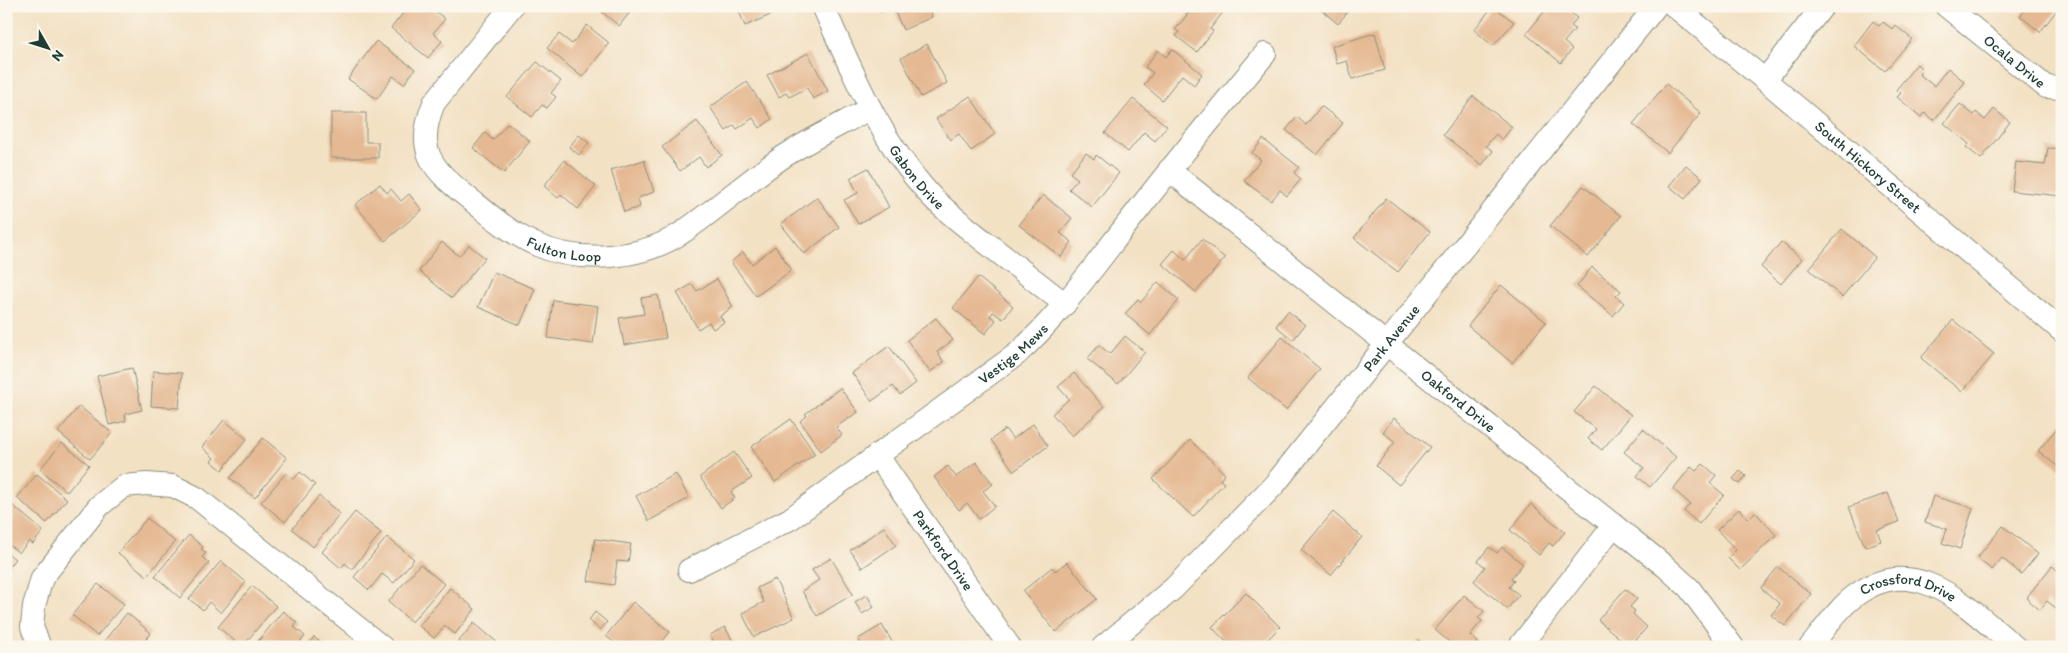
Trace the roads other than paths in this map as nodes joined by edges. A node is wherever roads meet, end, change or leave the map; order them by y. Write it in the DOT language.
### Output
graph roads {
  1 [pos="512,6"];
  2 [pos="823,6"];
  3 [pos="1656,6"];
  4 [pos="1674,6"];
  5 [pos="1822,6"];
  6 [pos="1946,6"];
  7 [pos="1265,54"];
  8 [pos="1766,80"];
  9 [pos="2062,88"];
  10 [pos="869,109"];
  11 [pos="1169,170"];
  12 [pos="1064,304"];
  13 [pos="2062,331"];
  14 [pos="1386,343"];
  15 [pos="877,455"];
  16 [pos="1614,525"];
  17 [pos="689,570"];
  18 [pos="28,634"];
  19 [pos="382,647"];
  20 [pos="1010,647"];
  21 [pos="1103,647"];
  22 [pos="1519,647"];
  23 [pos="1732,647"];
  24 [pos="1810,647"];
  25 [pos="2015,647"];
  1 -- 10 [label="street, Fulton Loop"];
  2 -- 10 [label="street, Gabon Drive"];
  3 -- 14 [label="street, Park Avenue"];
  4 -- 8 [label="street, South Hickory Street"];
  5 -- 8 [label="street"];
  6 -- 9 [label="street, Ocala Drive"];
  7 -- 11 [label="street, Vestige Mews"];
  8 -- 13 [label="street, South Hickory Street"];
  10 -- 12 [label="street, Gabon Drive"];
  11 -- 12 [label="street, Vestige Mews"];
  11 -- 14 [label="street, Oakford Drive"];
  12 -- 15 [label="street, Vestige Mews"];
  14 -- 16 [label="street, Oakford Drive"];
  14 -- 21 [label="street, Park Avenue"];
  15 -- 17 [label="street, Vestige Mews"];
  15 -- 20 [label="street, Parkford Drive"];
  16 -- 22 [label="street"];
  16 -- 23 [label="street, Oakford Drive"];
  18 -- 19 [label="street"];
  24 -- 25 [label="street, Crossford Drive"];
}
